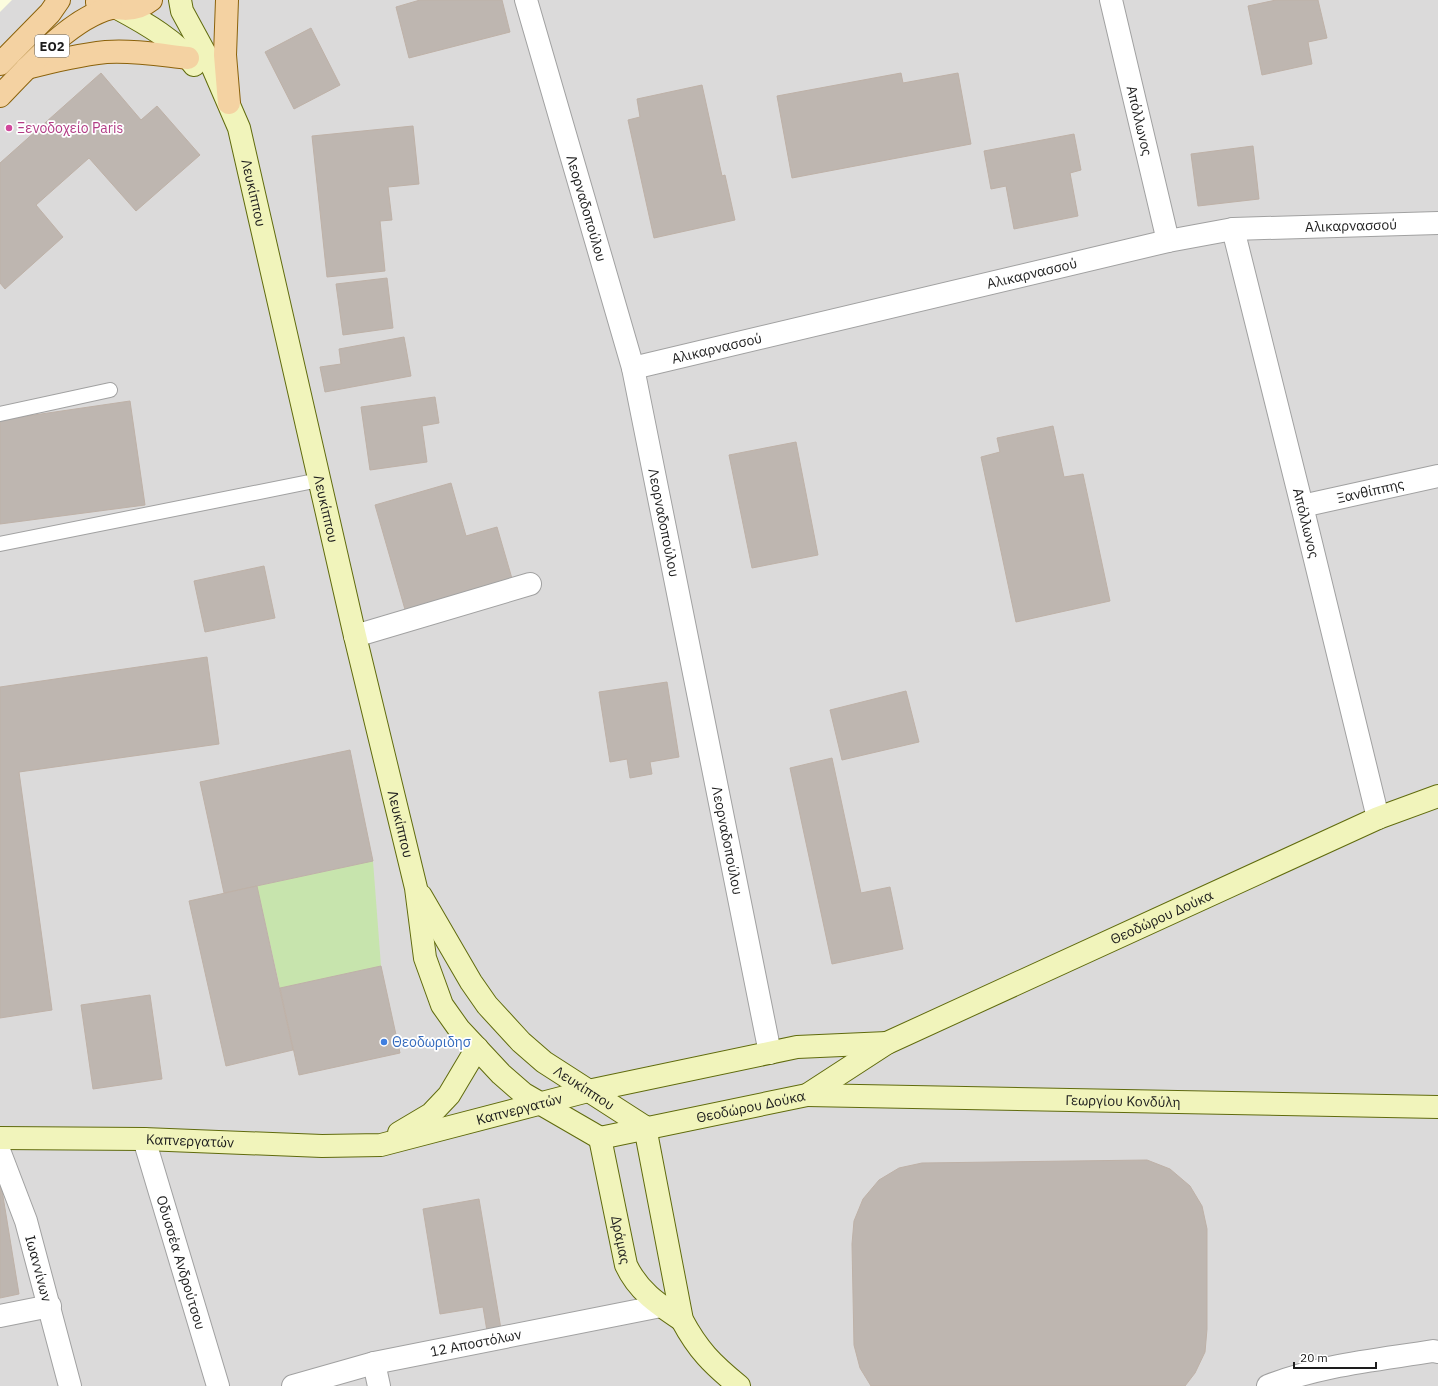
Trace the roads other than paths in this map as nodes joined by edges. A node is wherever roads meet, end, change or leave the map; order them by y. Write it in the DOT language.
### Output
graph roads {
  1 [pos="59,0"];
  2 [pos="151,0"];
  3 [pos="180,0"];
  4 [pos="227,0"];
  5 [pos="526,0"];
  6 [pos="1111,0"];
  7 [pos="108,6"];
  8 [pos="188,58"];
  9 [pos="0,64"];
  10 [pos="27,68"];
  11 [pos="0,96"];
  12 [pos="229,103"];
  13 [pos="239,128"];
  14 [pos="1438,223"];
  15 [pos="1233,229"];
  16 [pos="1168,241"];
  17 [pos="633,368"];
  18 [pos="110,390"];
  19 [pos="0,414"];
  20 [pos="1438,476"];
  21 [pos="319,480"];
  22 [pos="1302,506"];
  23 [pos="0,544"];
  24 [pos="530,584"];
  25 [pos="355,636"];
  26 [pos="1438,796"];
  27 [pos="1378,818"];
  28 [pos="416,888"];
  29 [pos="887,1043"];
  30 [pos="477,1048"];
  31 [pos="770,1053"];
  32 [pos="588,1091"];
  33 [pos="807,1095"];
  34 [pos="541,1104"];
  35 [pos="1438,1107"];
  36 [pos="645,1127"];
  37 [pos="0,1138"];
  38 [pos="600,1138"];
  39 [pos="144,1139"];
  40 [pos="381,1145"];
  41 [pos="0,1153"];
  42 [pos="50,1306"];
  43 [pos="661,1306"];
  44 [pos="0,1316"];
  45 [pos="682,1320"];
  46 [pos="1438,1352"];
  47 [pos="374,1363"];
  48 [pos="70,1386"];
  49 [pos="218,1386"];
  50 [pos="293,1386"];
  51 [pos="379,1386"];
  52 [pos="739,1386"];
  53 [pos="1268,1386"];
  1 -- 9 [label="main road, ΕΟ2"];
  2 -- 7 [label="main road, ΕΟ2"];
  3 -- 12 [label="main road, Λευκίππου"];
  4 -- 12 [label="main road"];
  5 -- 17 [label="street, Λεορναδοπούλου"];
  6 -- 16 [label="street, Απόλλωνος"];
  7 -- 8 [label="main road, Λευκίππου"];
  7 -- 10 [label="main road, ΕΟ2"];
  8 -- 10 [label="main road"];
  8 -- 13 [label="main road, Λευκίππου"];
  10 -- 11 [label="main road, ΕΟ2"];
  12 -- 13 [label="main road, Λευκίππου"];
  13 -- 21 [label="main road, Λευκίππου"];
  14 -- 15 [label="street, Αλικαρνασσού"];
  15 -- 16 [label="street, Αλικαρνασσού"];
  15 -- 22 [label="street, Απόλλωνος"];
  16 -- 17 [label="street, Αλικαρνασσού"];
  17 -- 31 [label="street, Λεορναδοπούλου"];
  18 -- 19 [label="lane"];
  20 -- 22 [label="street, Ξανθίππης"];
  21 -- 23 [label="lane"];
  21 -- 25 [label="main road, Λευκίππου"];
  22 -- 27 [label="street, Απόλλωνος"];
  24 -- 25 [label="street"];
  25 -- 28 [label="main road, Λευκίππου"];
  26 -- 27 [label="main road, Θεοδώρου Δούκα"];
  27 -- 29 [label="main road, Θεοδώρου Δούκα"];
  28 -- 30 [label="main road, Λευκίππου"];
  28 -- 32 [label="main road, Λευκίππου"];
  29 -- 31 [label="main road, Θεοδώρου Δούκα"];
  29 -- 33 [label="main road, Θεοδώρου Δούκα"];
  30 -- 34 [label="main road, Λευκίππου"];
  30 -- 40 [label="main road"];
  31 -- 32 [label="main road, Θεοδώρου Δούκα"];
  32 -- 34 [label="main road, Καπνεργατών"];
  32 -- 36 [label="main road, Λευκίππου"];
  33 -- 35 [label="main road, Γεωργίου Κονδύλη"];
  33 -- 36 [label="main road, Θεοδώρου Δούκα"];
  34 -- 38 [label="main road, Λευκίππου"];
  34 -- 40 [label="main road, Καπνεργατών"];
  36 -- 38 [label="main road, Θεοδώρου Δούκα"];
  36 -- 45 [label="main road, Δράμας"];
  37 -- 39 [label="main road, Καπνεργατών"];
  38 -- 43 [label="main road, Δράμας"];
  39 -- 40 [label="main road, Καπνεργατών"];
  39 -- 49 [label="street, Οδυσσέα Ανδρούτσου"];
  41 -- 42 [label="street, Ιωαννίνων"];
  42 -- 44 [label="street"];
  42 -- 48 [label="street, Ιωαννίνων"];
  43 -- 45 [label="main road, Δράμας"];
  43 -- 47 [label="street, 12 Αποστόλων"];
  45 -- 52 [label="main road, Δράμας"];
  46 -- 53 [label="street"];
  47 -- 50 [label="street, 12 Αποστόλων"];
  47 -- 51 [label="street"];
}
